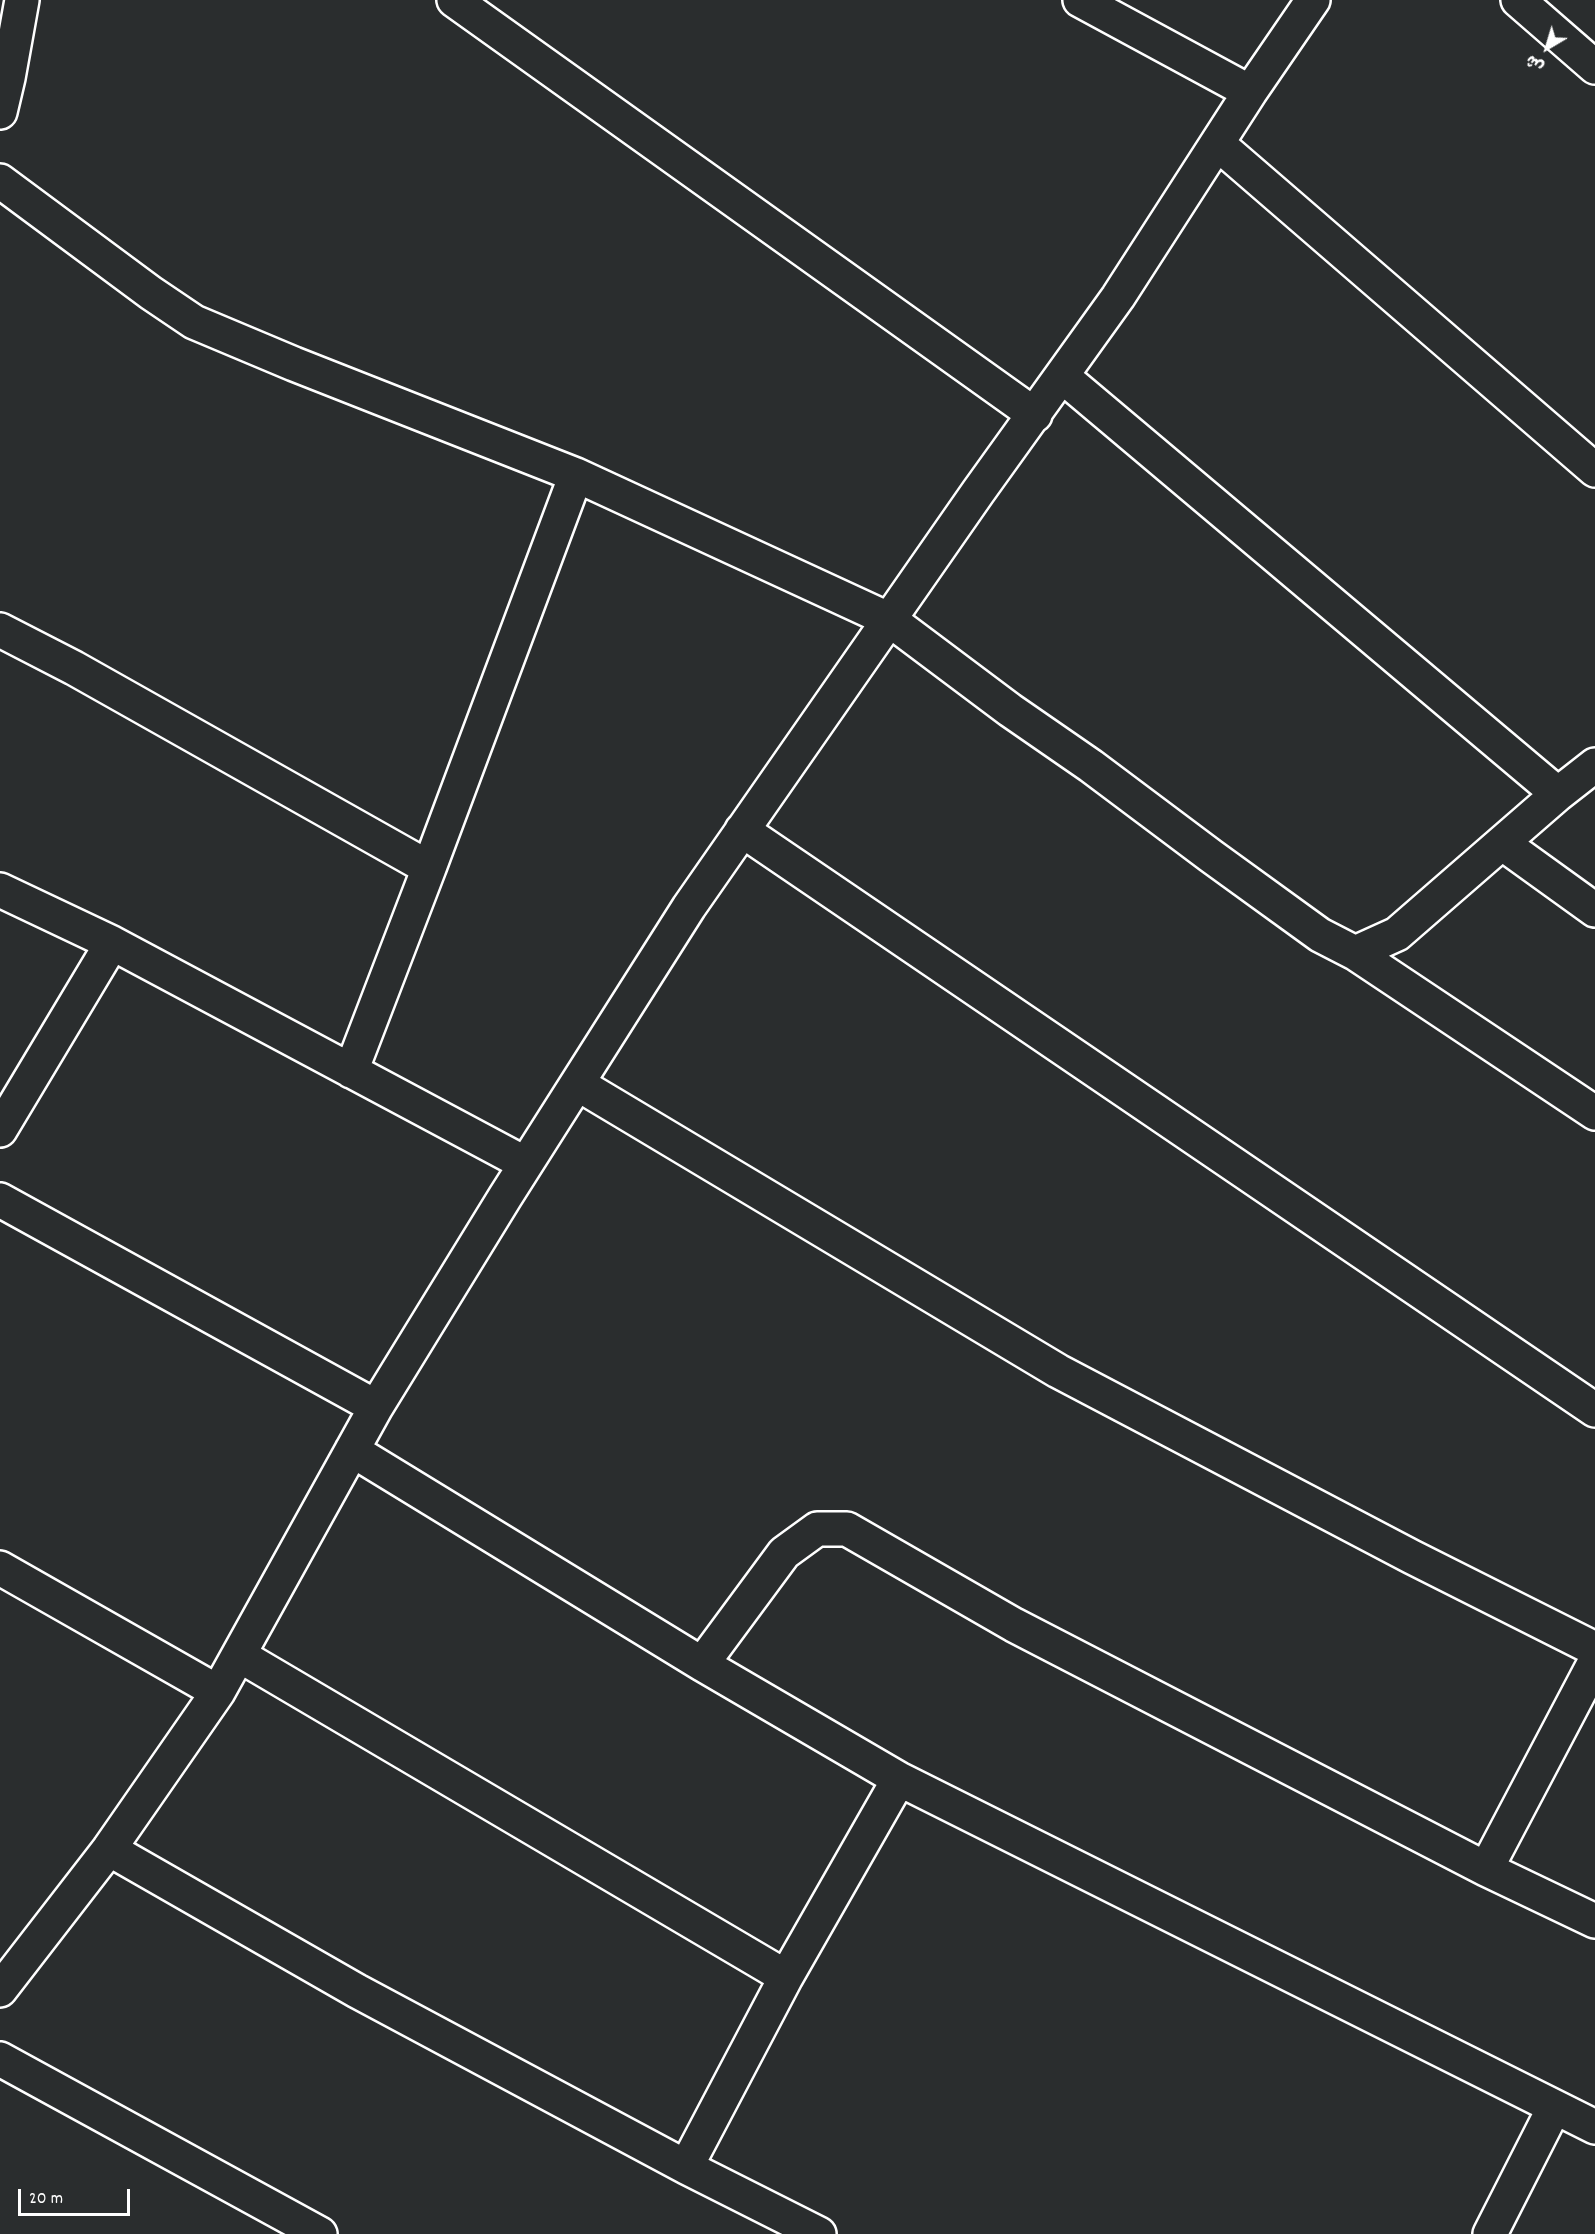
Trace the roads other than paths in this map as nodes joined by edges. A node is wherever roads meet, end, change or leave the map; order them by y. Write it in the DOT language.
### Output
graph roads {
  1 [pos="22,0"];
  2 [pos="454,0"];
  3 [pos="1080,0"];
  4 [pos="1313,0"];
  5 [pos="1518,0"];
  6 [pos="1595,67"];
  7 [pos="1250,92"];
  8 [pos="0,112"];
  9 [pos="1218,144"];
  10 [pos="0,181"];
  11 [pos="1062,376"];
  12 [pos="1035,415"];
  13 [pos="1595,470"];
  14 [pos="576,475"];
  15 [pos="890,620"];
  16 [pos="0,630"];
  17 [pos="1595,765"];
  18 [pos="1558,794"];
  19 [pos="742,830"];
  20 [pos="1502,843"];
  21 [pos="429,868"];
  22 [pos="0,890"];
  23 [pos="1595,910"];
  24 [pos="112,943"];
  25 [pos="1355,953"];
  26 [pos="351,1071"];
  27 [pos="578,1084"];
  28 [pos="1595,1113"];
  29 [pos="0,1130"];
  30 [pos="526,1164"];
  31 [pos="0,1200"];
  32 [pos="376,1407"];
  33 [pos="1595,1410"];
  34 [pos="352,1450"];
  35 [pos="0,1568"];
  36 [pos="1595,1649"];
  37 [pos="239,1654"];
  38 [pos="1595,1662"];
  39 [pos="702,1664"];
  40 [pos="218,1692"];
  41 [pos="899,1779"];
  42 [pos="109,1849"];
  43 [pos="1486,1869"];
  44 [pos="1595,1922"];
  45 [pos="786,1977"];
  46 [pos="1,1986"];
  47 [pos="0,2060"];
  48 [pos="1554,2108"];
  49 [pos="1595,2127"];
  50 [pos="686,2167"];
  51 [pos="320,2234"];
  52 [pos="819,2234"];
  53 [pos="1490,2234"];
  1 -- 8 [label="street"];
  2 -- 12 [label="street"];
  3 -- 7 [label="street"];
  4 -- 7 [label="street"];
  5 -- 6 [label="street"];
  7 -- 9 [label="street"];
  9 -- 11 [label="street"];
  9 -- 13 [label="street"];
  10 -- 14 [label="street"];
  11 -- 12 [label="street"];
  11 -- 18 [label="street"];
  12 -- 15 [label="street"];
  14 -- 15 [label="street"];
  14 -- 21 [label="street"];
  15 -- 19 [label="street"];
  15 -- 25 [label="street"];
  16 -- 21 [label="street"];
  17 -- 18 [label="street"];
  18 -- 20 [label="street"];
  19 -- 27 [label="street"];
  19 -- 33 [label="street"];
  20 -- 23 [label="street"];
  20 -- 25 [label="street"];
  21 -- 26 [label="street"];
  22 -- 24 [label="street"];
  24 -- 26 [label="street"];
  24 -- 29 [label="street"];
  25 -- 28 [label="street"];
  26 -- 30 [label="street"];
  27 -- 30 [label="street"];
  27 -- 36 [label="street"];
  30 -- 32 [label="street"];
  31 -- 32 [label="street"];
  32 -- 34 [label="street"];
  34 -- 37 [label="street"];
  34 -- 39 [label="street"];
  35 -- 40 [label="street"];
  37 -- 40 [label="street"];
  37 -- 45 [label="street"];
  38 -- 43 [label="street"];
  39 -- 41 [label="street"];
  39 -- 43 [label="street"];
  40 -- 42 [label="street"];
  41 -- 45 [label="street"];
  41 -- 48 [label="street"];
  42 -- 46 [label="street"];
  42 -- 50 [label="street"];
  43 -- 44 [label="street"];
  45 -- 50 [label="street"];
  47 -- 51 [label="street"];
  48 -- 49 [label="street"];
  48 -- 53 [label="street"];
  50 -- 52 [label="street"];
}
